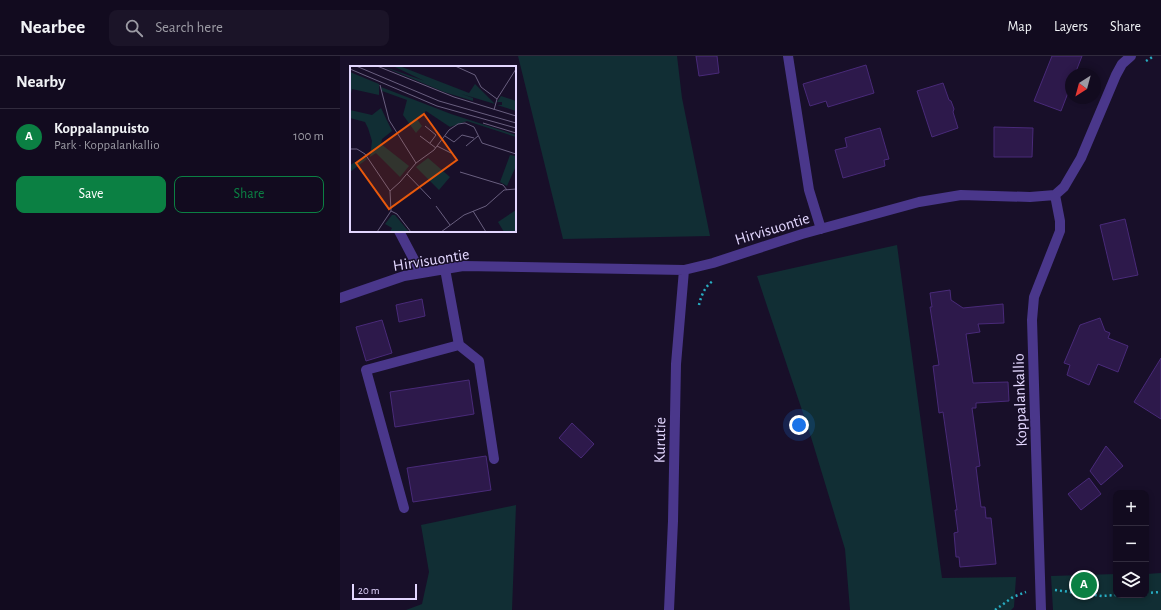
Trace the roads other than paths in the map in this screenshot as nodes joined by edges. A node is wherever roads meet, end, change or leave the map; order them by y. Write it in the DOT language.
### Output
graph roads {
  1 [pos="788,56"];
  2 [pos="1131,56"];
  3 [pos="1055,195"];
  4 [pos="821,229"];
  5 [pos="400,232"];
  6 [pos="445,269"];
  7 [pos="684,270"];
  8 [pos="421,273"];
  9 [pos="340,298"];
  10 [pos="459,345"];
  11 [pos="494,459"];
  12 [pos="404,508"];
  13 [pos="669,610"];
  14 [pos="1041,610"];
  1 -- 4 [label="street"];
  2 -- 3 [label="street"];
  3 -- 4 [label="street, Hirvisuontie"];
  3 -- 14 [label="street, Koppalankallio"];
  4 -- 7 [label="street, Hirvisuontie"];
  5 -- 8 [label="street"];
  6 -- 7 [label="street, Hirvisuontie"];
  6 -- 8 [label="street, Hirvisuontie"];
  6 -- 10 [label="street"];
  7 -- 13 [label="street, Kurutie"];
  8 -- 9 [label="street, Hirvisuontie"];
  10 -- 11 [label="street"];
  10 -- 12 [label="street"];
}
